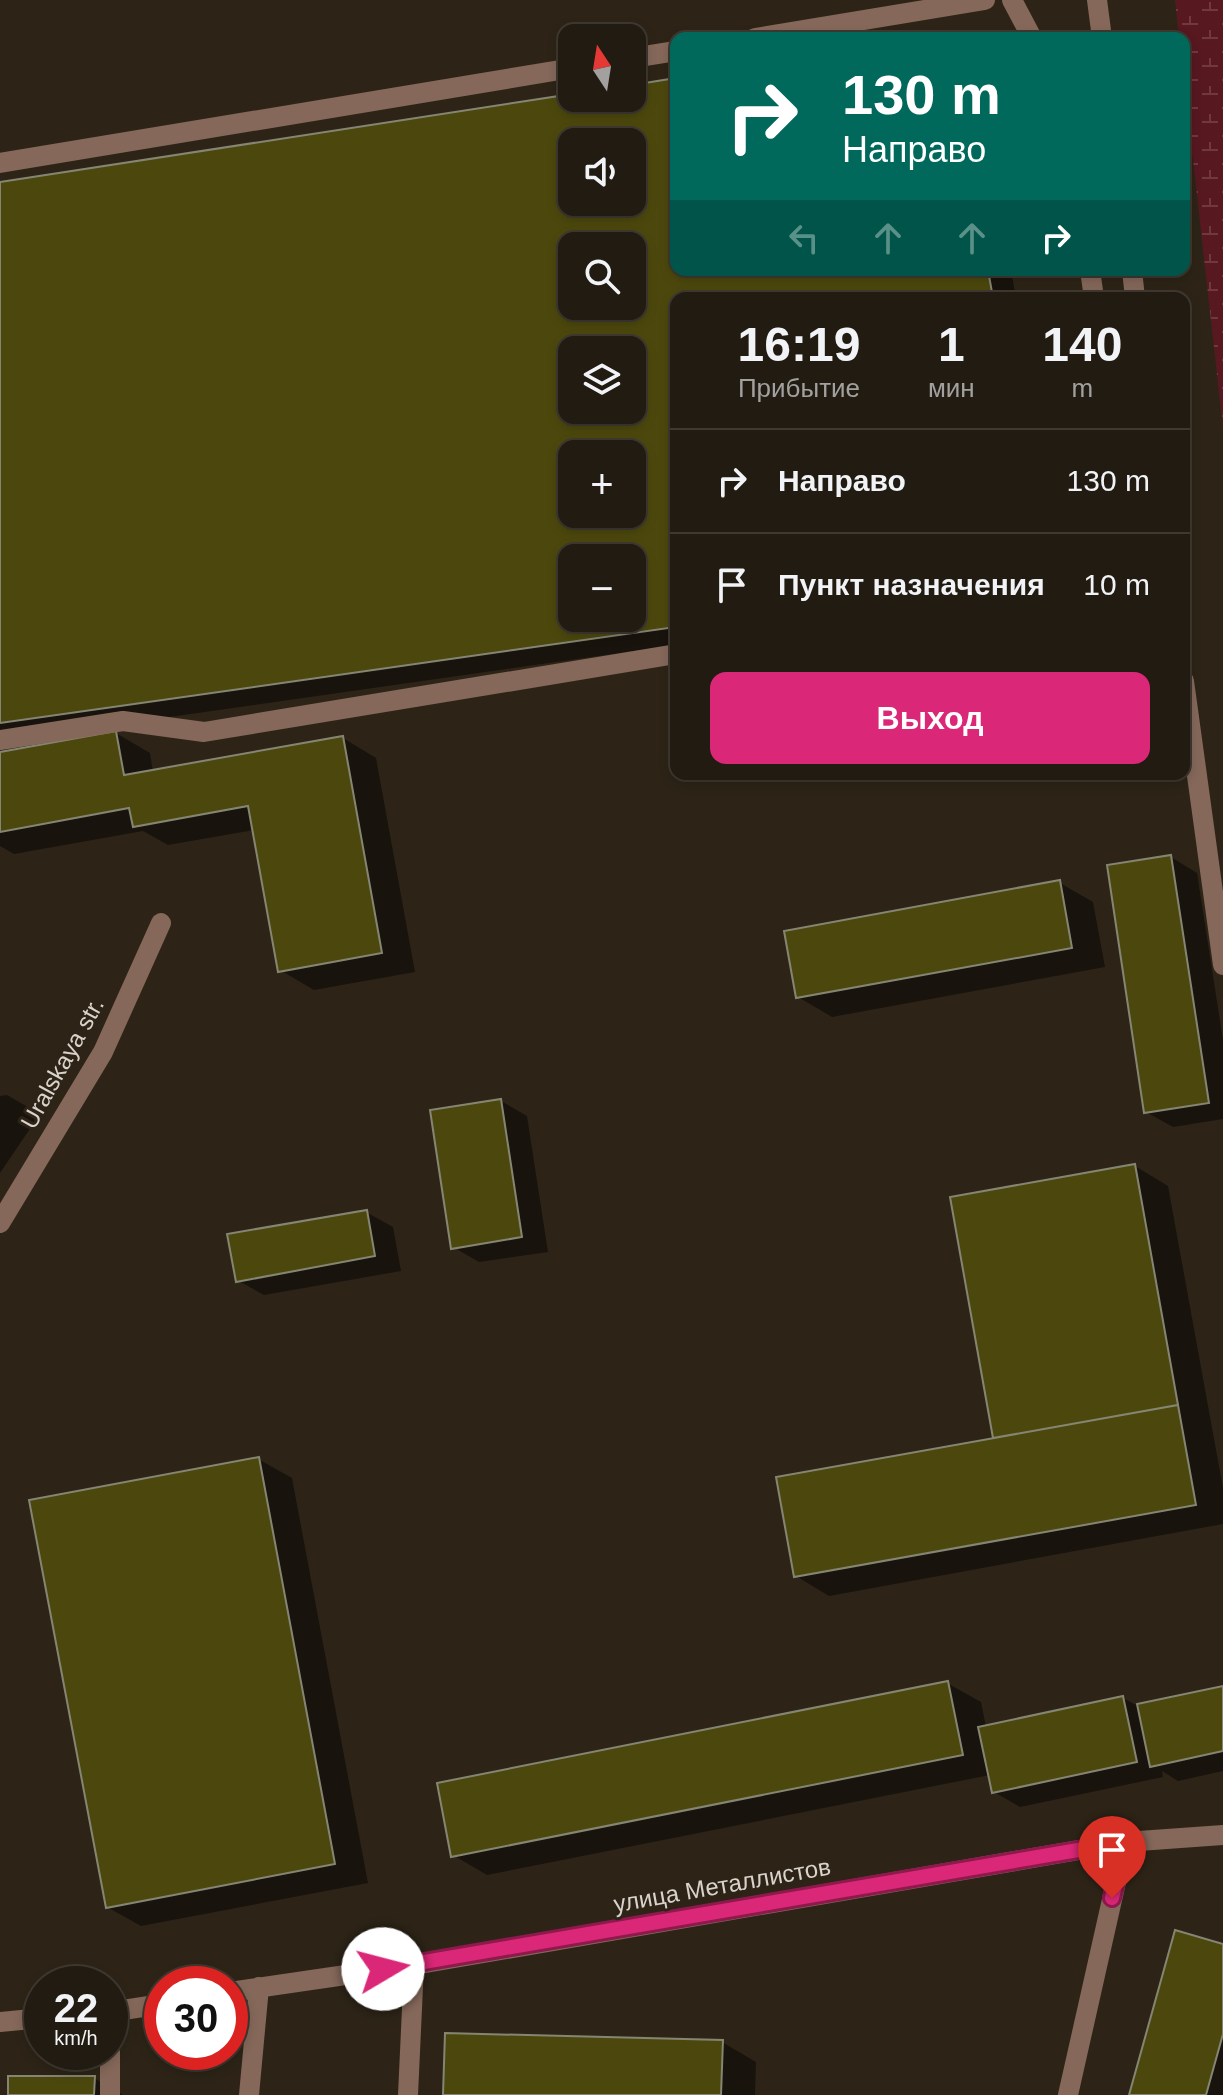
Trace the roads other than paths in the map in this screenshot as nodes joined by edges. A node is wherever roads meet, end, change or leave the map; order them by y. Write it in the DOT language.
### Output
graph roads {
  1 [pos="985,0"];
  2 [pos="1012,0"];
  3 [pos="1097,0"];
  4 [pos="791,32"];
  5 [pos="1029,32"];
  6 [pos="1101,32"];
  7 [pos="670,52"];
  8 [pos="646,56"];
  9 [pos="558,70"];
  10 [pos="0,163"];
  11 [pos="670,655"];
  12 [pos="1190,728"];
  13 [pos="0,740"];
  14 [pos="1223,839"];
  15 [pos="1206,853"];
  16 [pos="161,923"];
  17 [pos="1223,965"];
  18 [pos="0,1223"];
  19 [pos="1223,1835"];
  20 [pos="1125,1842"];
  21 [pos="414,1965"];
  22 [pos="259,1987"];
  23 [pos="248,1989"];
  24 [pos="24,2020"];
  25 [pos="0,2022"];
  26 [pos="110,2070"];
  27 [pos="110,2095"];
  28 [pos="249,2095"];
  29 [pos="408,2095"];
  30 [pos="1068,2095"];
  1 -- 4 [label="street"];
  2 -- 5 [label="street"];
  3 -- 6 [label="street"];
  7 -- 8 [label="street"];
  9 -- 10 [label="street"];
  11 -- 13 [label="street"];
  12 -- 15 [label="street"];
  14 -- 15 [label="street"];
  15 -- 17 [label="street"];
  16 -- 18 [label="street, Uralskaya str."];
  19 -- 20 [label="street, улица Металлистов"];
  20 -- 21 [label="street, улица Металлистов"];
  20 -- 30 [label="street"];
  21 -- 22 [label="street, улица Металлистов"];
  21 -- 29 [label="street"];
  22 -- 23 [label="street, улица Металлистов"];
  22 -- 28 [label="street"];
  24 -- 25 [label="street"];
  26 -- 27 [label="street"];
}
